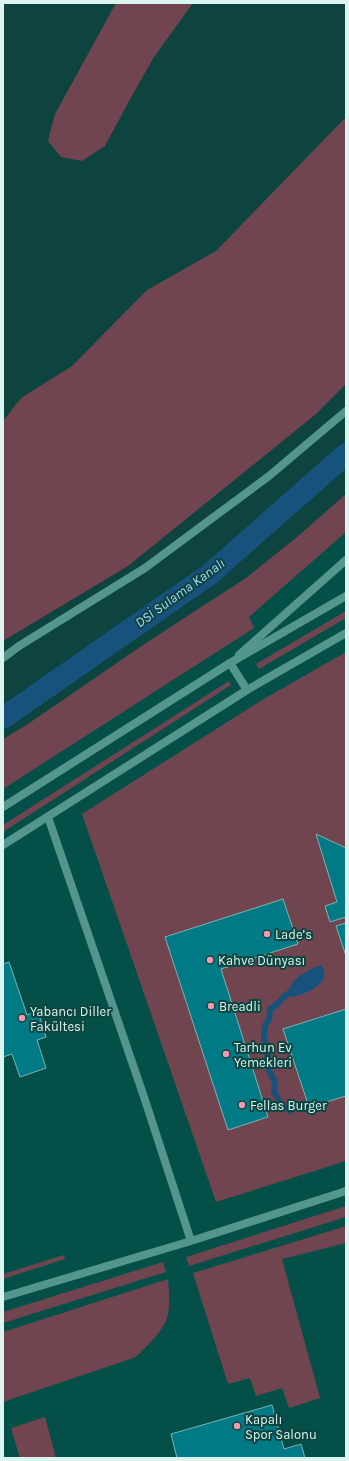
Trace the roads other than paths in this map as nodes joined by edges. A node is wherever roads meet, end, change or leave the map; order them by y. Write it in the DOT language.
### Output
graph roads {
  1 [pos="346,411"];
  2 [pos="346,560"];
  3 [pos="346,596"];
  4 [pos="346,633"];
  5 [pos="3,658"];
  6 [pos="230,663"];
  7 [pos="247,690"];
  8 [pos="3,806"];
  9 [pos="48,817"];
  10 [pos="3,845"];
  11 [pos="346,1191"];
  12 [pos="191,1241"];
  13 [pos="3,1298"];
  1 -- 5 [label="street"];
  2 -- 6 [label="street"];
  3 -- 6 [label="street"];
  4 -- 7 [label="street"];
  6 -- 7 [label="street"];
  6 -- 8 [label="street"];
  7 -- 9 [label="street"];
  9 -- 10 [label="street"];
  9 -- 12 [label="street"];
  11 -- 12 [label="street"];
  12 -- 13 [label="street"];
}
